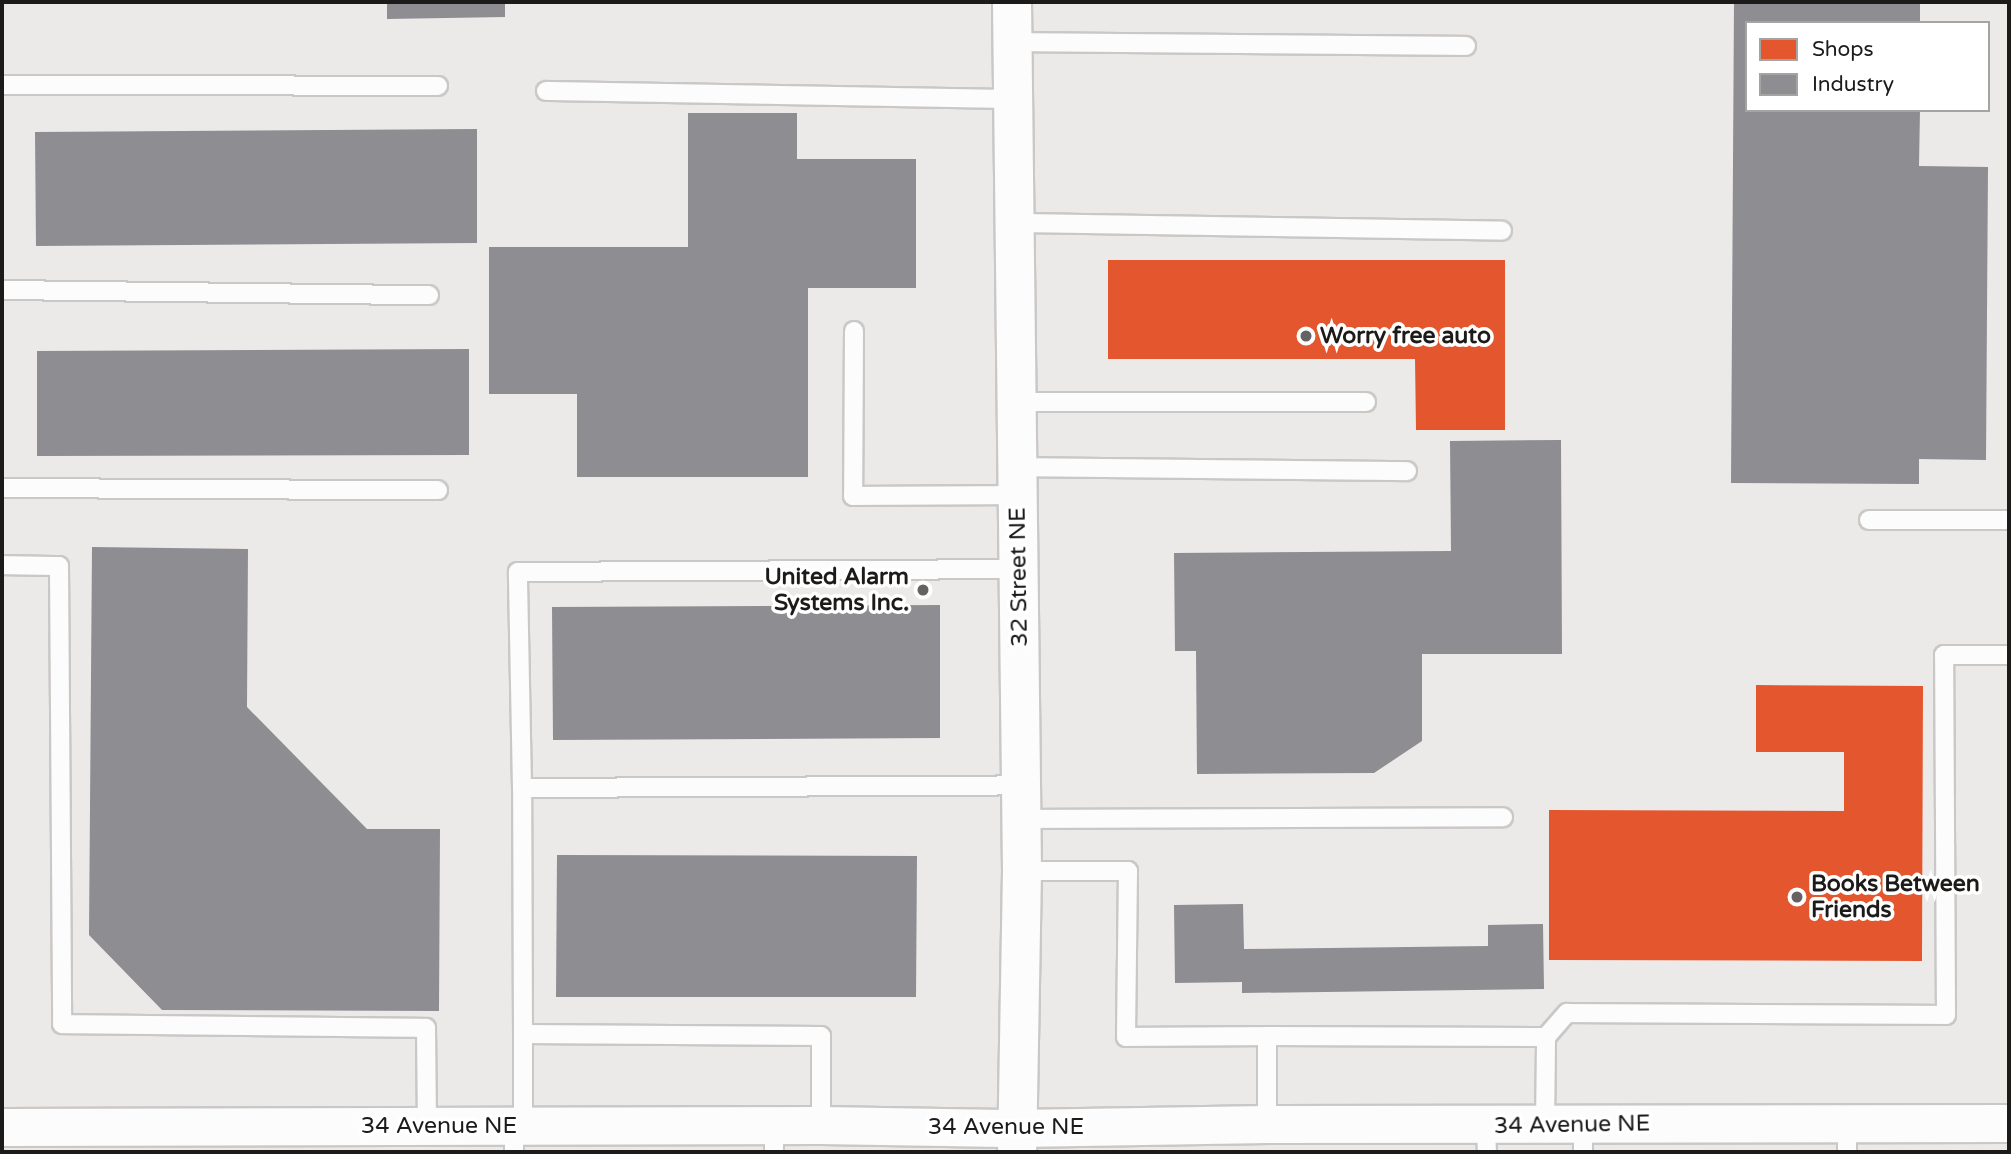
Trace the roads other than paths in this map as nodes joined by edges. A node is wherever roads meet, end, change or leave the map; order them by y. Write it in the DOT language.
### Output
graph roads {
  1 [pos="1012,2"];
  2 [pos="1013,42"];
  3 [pos="1466,46"];
  4 [pos="2,85"];
  5 [pos="439,86"];
  6 [pos="546,90"];
  7 [pos="1013,99"];
  8 [pos="1015,223"];
  9 [pos="1502,231"];
  10 [pos="2,290"];
  11 [pos="429,295"];
  12 [pos="854,331"];
  13 [pos="1017,402"];
  14 [pos="1366,402"];
  15 [pos="1407,471"];
  16 [pos="1018,481"];
  17 [pos="2,488"];
  18 [pos="439,490"];
  19 [pos="1869,520"];
  20 [pos="2009,520"];
  21 [pos="2,565"];
  22 [pos="1018,569"];
  23 [pos="2009,655"];
  24 [pos="522,788"];
  25 [pos="1021,802"];
  26 [pos="1503,817"];
  27 [pos="1022,871"];
  28 [pos="523,1034"];
  29 [pos="1267,1036"];
  30 [pos="1546,1037"];
  31 [pos="2009,1123"];
  32 [pos="1267,1124"];
  33 [pos="821,1125"];
  34 [pos="1545,1125"];
  35 [pos="427,1126"];
  36 [pos="2,1127"];
  37 [pos="517,1135"];
  38 [pos="1583,1138"];
  39 [pos="1847,1138"];
  40 [pos="774,1139"];
  41 [pos="1487,1139"];
  42 [pos="1017,1140"];
  1 -- 2 [label="street, 32 Street NE"];
  2 -- 3 [label="lane"];
  2 -- 7 [label="street, 32 Street NE"];
  4 -- 5 [label="lane"];
  6 -- 7 [label="lane"];
  7 -- 8 [label="street, 32 Street NE"];
  8 -- 9 [label="lane"];
  8 -- 13 [label="street, 32 Street NE"];
  10 -- 11 [label="lane"];
  12 -- 16 [label="lane"];
  13 -- 14 [label="lane"];
  13 -- 16 [label="street, 32 Street NE"];
  15 -- 16 [label="lane"];
  16 -- 22 [label="street, 32 Street NE"];
  17 -- 18 [label="lane"];
  19 -- 20 [label="lane"];
  21 -- 35 [label="lane"];
  22 -- 24 [label="lane"];
  22 -- 25 [label="street, 32 Street NE"];
  23 -- 30 [label="lane"];
  24 -- 25 [label="lane"];
  24 -- 28 [label="lane"];
  25 -- 26 [label="lane"];
  25 -- 27 [label="street, 32 Street NE"];
  27 -- 29 [label="lane"];
  27 -- 42 [label="street, 32 Street NE"];
  28 -- 33 [label="lane"];
  28 -- 37 [label="lane"];
  29 -- 30 [label="lane"];
  29 -- 32 [label="lane"];
  30 -- 34 [label="lane"];
  31 -- 39 [label="street, 34 Avenue NE"];
  32 -- 41 [label="street, 34 Avenue NE"];
  32 -- 42 [label="street, 34 Avenue NE"];
  33 -- 40 [label="street, 34 Avenue NE"];
  33 -- 42 [label="street, 34 Avenue NE"];
  34 -- 38 [label="street, 34 Avenue NE"];
  34 -- 41 [label="street, 34 Avenue NE"];
  35 -- 36 [label="street, 34 Avenue NE"];
  35 -- 37 [label="street, 34 Avenue NE"];
  37 -- 40 [label="street, 34 Avenue NE"];
  38 -- 39 [label="street, 34 Avenue NE"];
}
